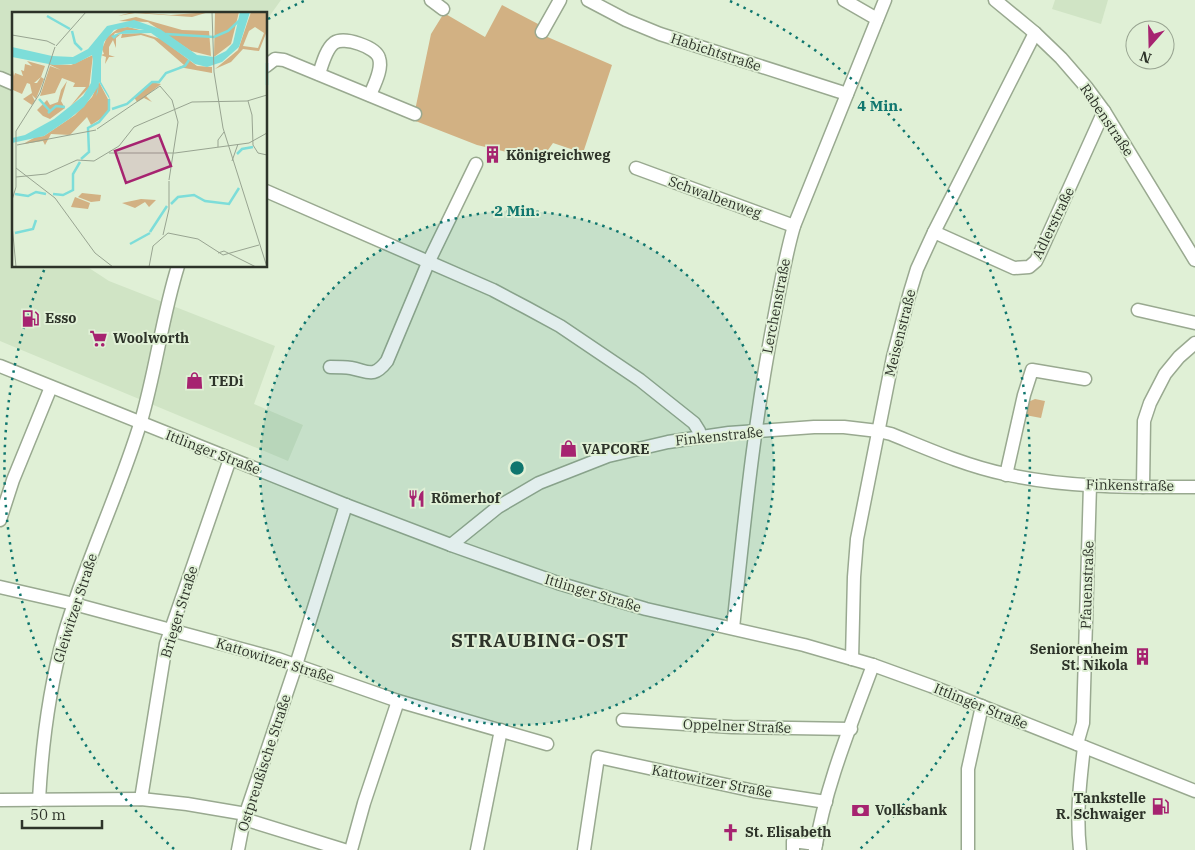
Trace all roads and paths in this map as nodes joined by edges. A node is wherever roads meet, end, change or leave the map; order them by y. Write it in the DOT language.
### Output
graph roads {
  1 [pos="431,0"];
  2 [pos="560,0"];
  3 [pos="588,0"];
  4 [pos="844,0"];
  5 [pos="885,0"];
  6 [pos="994,0"];
  7 [pos="1010,5"];
  8 [pos="443,9"];
  9 [pos="877,19"];
  10 [pos="542,32"];
  11 [pos="1035,33"];
  12 [pos="268,64"];
  13 [pos="319,74"];
  14 [pos="0,78"];
  15 [pos="12,83"];
  16 [pos="848,94"];
  17 [pos="370,95"];
  18 [pos="1104,111"];
  19 [pos="414,114"];
  20 [pos="476,164"];
  21 [pos="636,168"];
  22 [pos="268,192"];
  23 [pos="794,226"];
  24 [pos="934,232"];
  25 [pos="1195,260"];
  26 [pos="428,263"];
  27 [pos="177,268"];
  28 [pos="1138,310"];
  29 [pos="1195,324"];
  30 [pos="1195,343"];
  31 [pos="0,366"];
  32 [pos="330,367"];
  33 [pos="1085,379"];
  34 [pos="51,387"];
  35 [pos="140,423"];
  36 [pos="878,431"];
  37 [pos="754,432"];
  38 [pos="700,437"];
  39 [pos="230,459"];
  40 [pos="1006,475"];
  41 [pos="1090,485"];
  42 [pos="1143,486"];
  43 [pos="1195,487"];
  44 [pos="346,505"];
  45 [pos="0,520"];
  46 [pos="451,546"];
  47 [pos="0,586"];
  48 [pos="74,604"];
  49 [pos="733,628"];
  50 [pos="170,630"];
  51 [pos="852,659"];
  52 [pos="296,665"];
  53 [pos="873,665"];
  54 [pos="398,701"];
  55 [pos="982,706"];
  56 [pos="623,720"];
  57 [pos="851,728"];
  58 [pos="501,730"];
  59 [pos="547,744"];
  60 [pos="1081,745"];
  61 [pos="1195,790"];
  62 [pos="140,799"];
  63 [pos="0,800"];
  64 [pos="39,800"];
  65 [pos="826,802"];
  66 [pos="245,817"];
  67 [pos="816,847"];
  68 [pos="238,850"];
  69 [pos="344,850"];
  70 [pos="351,850"];
  71 [pos="477,850"];
  72 [pos="584,850"];
  73 [pos="792,850"];
  74 [pos="968,850"];
  75 [pos="1080,850"];
  1 -- 8 [label="street"];
  2 -- 10 [label="street"];
  3 -- 16 [label="street, Habichtstraße"];
  4 -- 9 [label="street"];
  5 -- 9 [label="street, Lerchenstraße"];
  6 -- 7 [label="street, Rabenstraße"];
  7 -- 11 [label="street, Rabenstraße"];
  9 -- 16 [label="street, Lerchenstraße"];
  11 -- 18 [label="street, Rabenstraße"];
  11 -- 24 [label="street, Meisenstraße"];
  12 -- 13 [label="street"];
  13 -- 17 [label="street"];
  13 -- 17 [label="street"];
  14 -- 15 [label="street"];
  16 -- 23 [label="street, Lerchenstraße"];
  17 -- 19 [label="street"];
  18 -- 24 [label="street, Adlerstraße"];
  18 -- 25 [label="street, Rabenstraße"];
  20 -- 26 [label="street"];
  21 -- 23 [label="street, Schwalbenweg"];
  22 -- 26 [label="street"];
  23 -- 37 [label="street, Lerchenstraße"];
  24 -- 36 [label="street, Meisenstraße"];
  26 -- 32 [label="street"];
  26 -- 38 [label="street"];
  27 -- 35 [label="street, Gleiwitzer Straße"];
  28 -- 29 [label="street"];
  30 -- 42 [label="street"];
  31 -- 34 [label="street, Ittlinger Straße"];
  33 -- 40 [label="street"];
  34 -- 35 [label="street, Ittlinger Straße"];
  34 -- 45 [label="street"];
  35 -- 39 [label="street, Ittlinger Straße"];
  35 -- 48 [label="street, Gleiwitzer Straße"];
  36 -- 37 [label="street, Finkenstraße"];
  36 -- 40 [label="street, Finkenstraße"];
  36 -- 51 [label="street, Meisenstraße"];
  37 -- 38 [label="street, Finkenstraße"];
  37 -- 49 [label="street, Lerchenstraße"];
  38 -- 46 [label="street, Finkenstraße"];
  39 -- 44 [label="street, Ittlinger Straße"];
  39 -- 50 [label="street, Brieger Straße"];
  40 -- 41 [label="street, Finkenstraße"];
  41 -- 42 [label="street, Finkenstraße"];
  41 -- 60 [label="street, Pfauenstraße"];
  42 -- 43 [label="street, Finkenstraße"];
  44 -- 46 [label="street, Ittlinger Straße"];
  44 -- 52 [label="street, Ostpreußische Straße"];
  46 -- 49 [label="street, Ittlinger Straße"];
  47 -- 48 [label="street, Kattowitzer Straße"];
  48 -- 50 [label="street, Kattowitzer Straße"];
  48 -- 64 [label="street, Gleiwitzer Straße"];
  49 -- 51 [label="street, Ittlinger Straße"];
  50 -- 52 [label="street, Kattowitzer Straße"];
  50 -- 62 [label="street, Brieger Straße"];
  51 -- 53 [label="street, Ittlinger Straße"];
  52 -- 54 [label="street, Kattowitzer Straße"];
  52 -- 66 [label="street, Ostpreußische Straße"];
  53 -- 55 [label="street, Ittlinger Straße"];
  53 -- 57 [label="street"];
  54 -- 58 [label="street, Kattowitzer Straße"];
  54 -- 70 [label="street"];
  55 -- 60 [label="street, Ittlinger Straße"];
  55 -- 74 [label="street"];
  56 -- 57 [label="street, Oppelner Straße"];
  57 -- 65 [label="street"];
  58 -- 59 [label="street, Kattowitzer Straße"];
  58 -- 71 [label="street"];
  60 -- 61 [label="street, Ittlinger Straße"];
  60 -- 75 [label="street, Pfauenstraße"];
  62 -- 64 [label="street"];
  62 -- 66 [label="street"];
  63 -- 64 [label="street"];
  65 -- 67 [label="street"];
  65 -- 72 [label="street, Kattowitzer Straße"];
  66 -- 68 [label="street, Ostpreußische Straße"];
  66 -- 69 [label="street"];
  67 -- 73 [label="street"];
}
